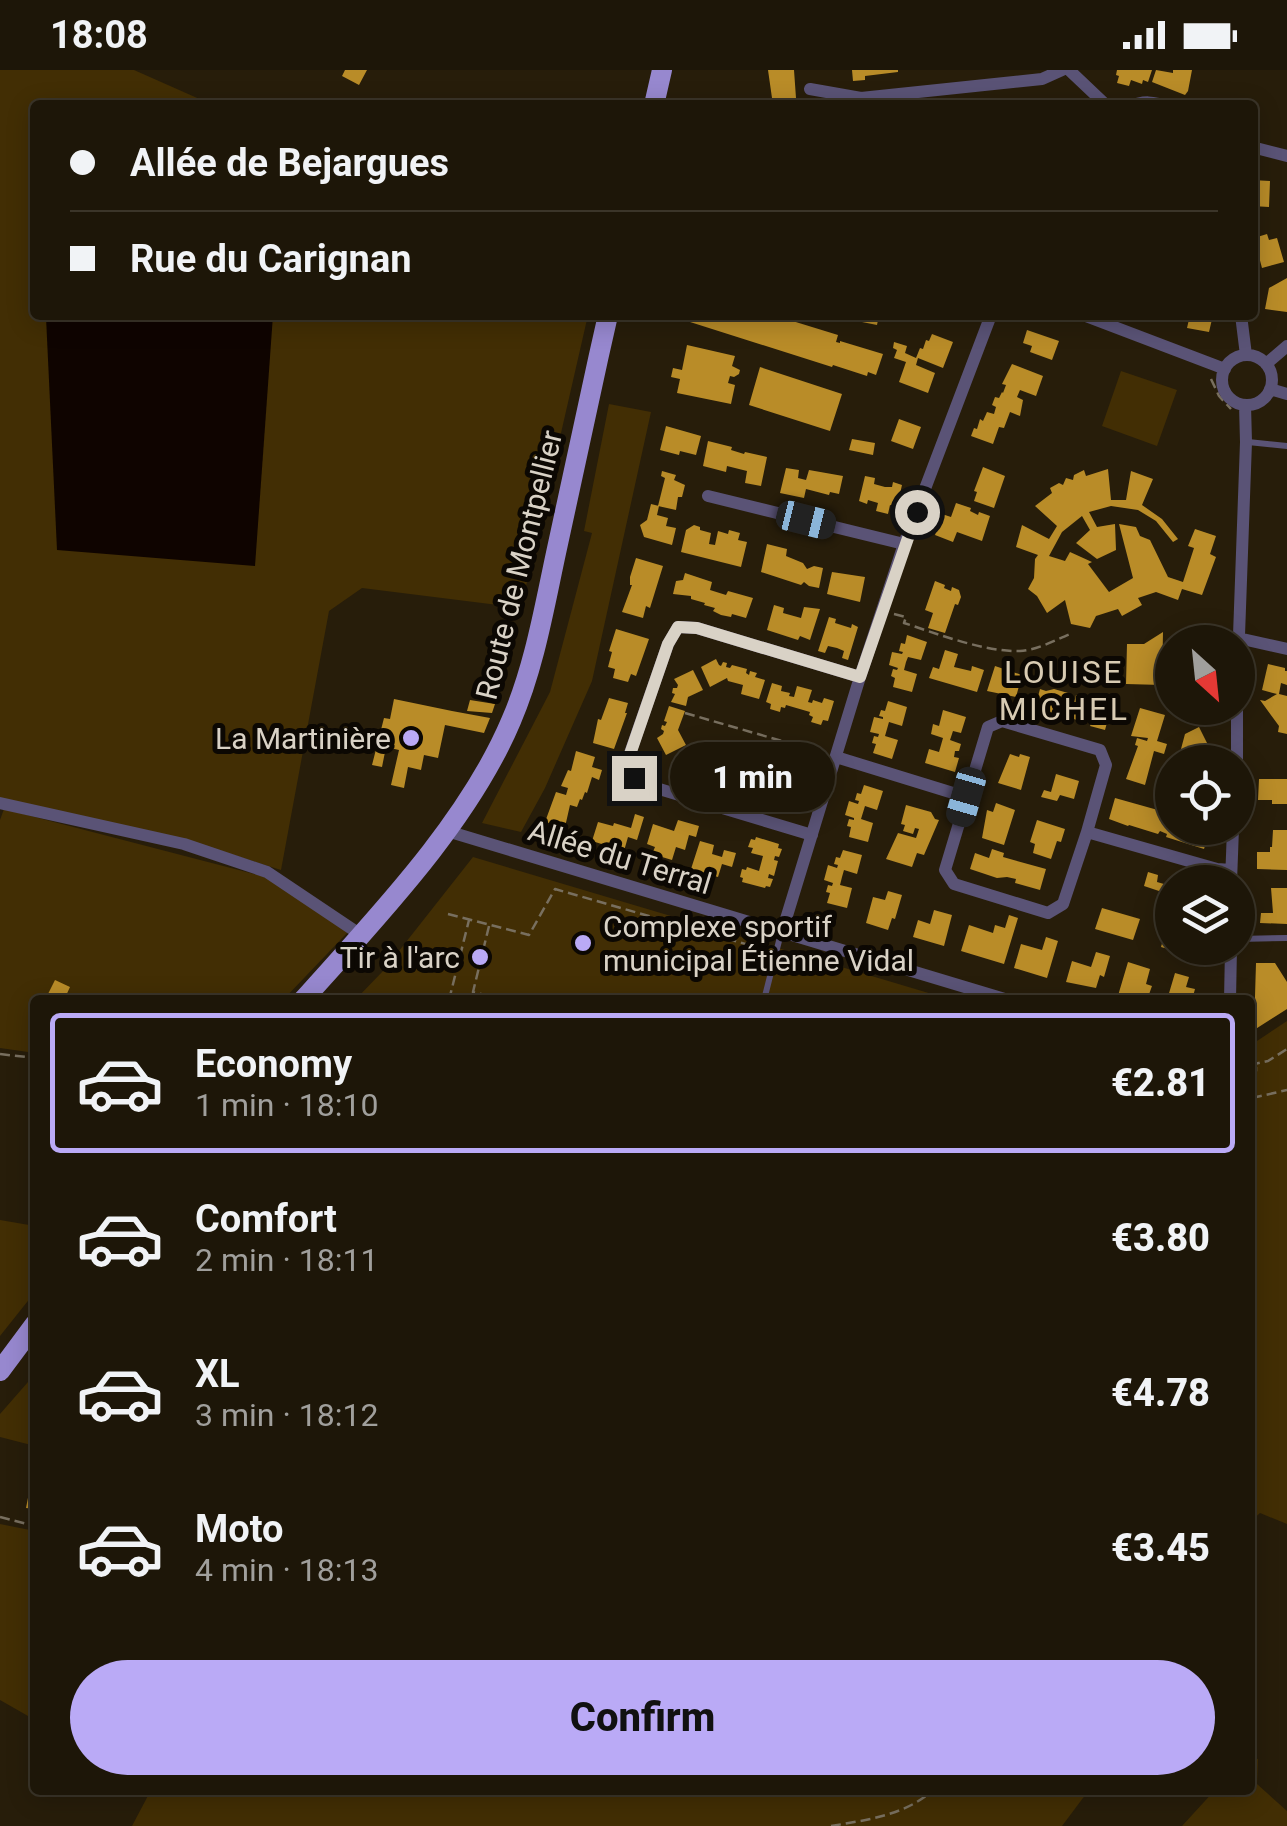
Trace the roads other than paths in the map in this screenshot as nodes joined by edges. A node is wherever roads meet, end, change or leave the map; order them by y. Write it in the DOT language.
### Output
graph roads {
  1 [pos="662,70"];
  2 [pos="1066,70"];
  3 [pos="810,88"];
  4 [pos="655,100"];
  5 [pos="1100,100"];
  6 [pos="1258,149"];
  7 [pos="1287,156"];
  8 [pos="607,320"];
  9 [pos="989,320"];
  10 [pos="1096,320"];
  11 [pos="1242,320"];
  12 [pos="1287,346"];
  13 [pos="1246,355"];
  14 [pos="1266,364"];
  15 [pos="1224,369"];
  16 [pos="1270,389"];
  17 [pos="1287,394"];
  18 [pos="1239,408"];
  19 [pos="1246,442"];
  20 [pos="1287,446"];
  21 [pos="708,496"];
  22 [pos="904,544"];
  23 [pos="1239,625"];
  24 [pos="1255,641"];
  25 [pos="1287,648"];
  26 [pos="860,677"];
  27 [pos="836,757"];
  28 [pos="966,797"];
  29 [pos="0,804"];
  30 [pos="447,831"];
  31 [pos="1088,832"];
  32 [pos="812,835"];
  33 [pos="1203,865"];
  34 [pos="782,932"];
  35 [pos="360,935"];
  36 [pos="1255,938"];
  37 [pos="1287,938"];
  38 [pos="1231,965"];
  39 [pos="307,995"];
  40 [pos="765,995"];
  41 [pos="991,995"];
  42 [pos="1230,995"];
  43 [pos="30,1331"];
  44 [pos="0,1372"];
  1 -- 4 [label="main road"];
  2 -- 3 [label="street"];
  2 -- 5 [label="street"];
  6 -- 7 [label="street"];
  8 -- 30 [label="main road, Route de Montpellier"];
  9 -- 22 [label="street"];
  10 -- 15 [label="street"];
  11 -- 13 [label="street"];
  12 -- 14 [label="street"];
  13 -- 14 [label="street"];
  13 -- 15 [label="street"];
  14 -- 16 [label="street"];
  15 -- 18 [label="street"];
  16 -- 17 [label="street"];
  16 -- 18 [label="street"];
  18 -- 19 [label="street"];
  19 -- 20 [label="lane"];
  19 -- 23 [label="street"];
  21 -- 22 [label="street"];
  22 -- 26 [label="street"];
  24 -- 25 [label="street"];
  26 -- 27 [label="street"];
  26 -- 32 [label="street"];
  27 -- 28 [label="street"];
  27 -- 32 [label="street"];
  28 -- 31 [label="street"];
  28 -- 31 [label="street"];
  29 -- 35 [label="street"];
  30 -- 34 [label="street, Allée du Terral"];
  30 -- 35 [label="main road, Route de Montpellier"];
  31 -- 33 [label="street"];
  32 -- 34 [label="street"];
  34 -- 40 [label="lane"];
  34 -- 41 [label="street, Allée du Terral"];
  35 -- 39 [label="main road, Route de Montpellier"];
  36 -- 37 [label="lane"];
  38 -- 42 [label="street"];
  43 -- 44 [label="main road"];
}
